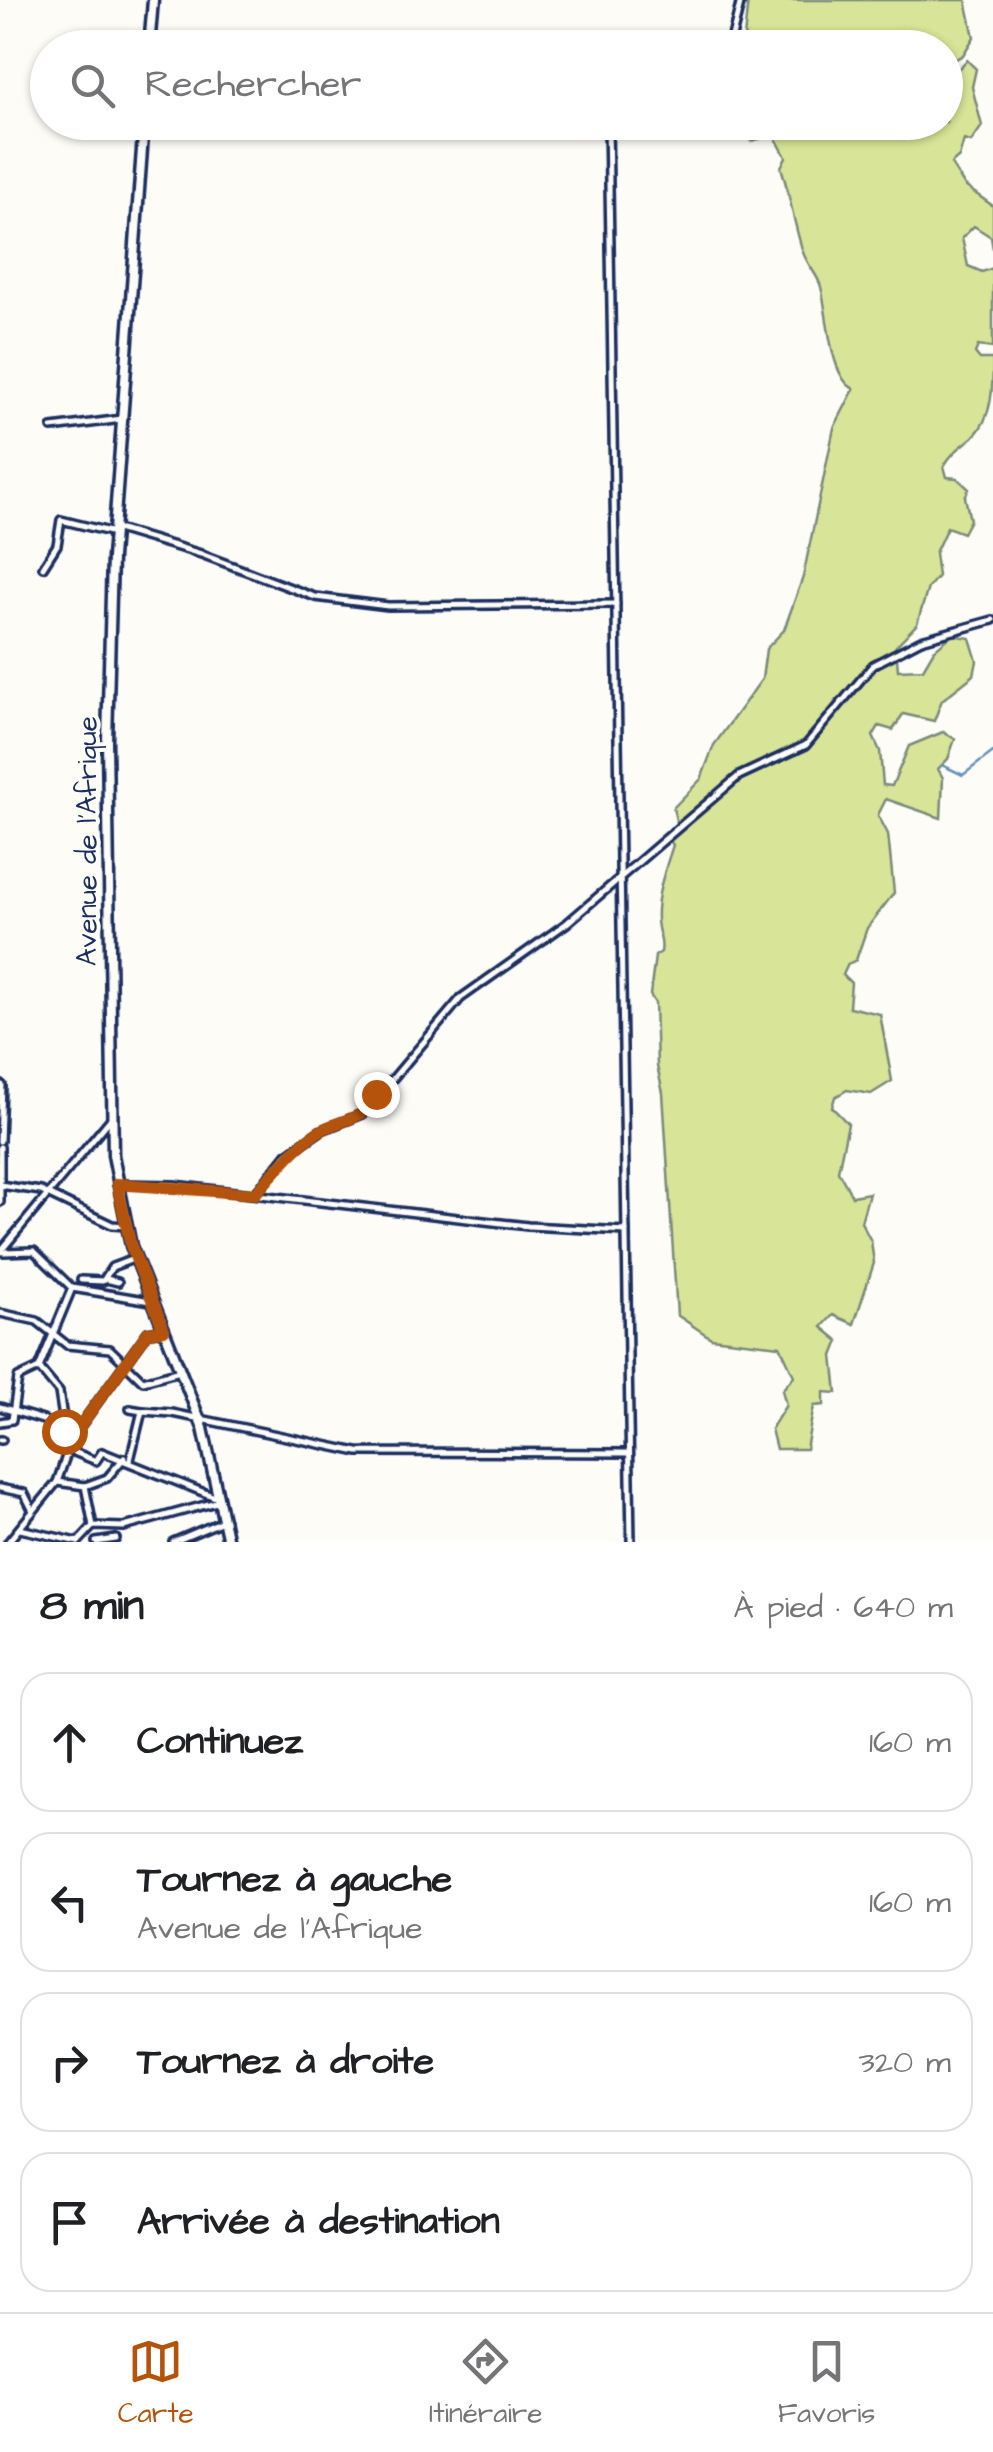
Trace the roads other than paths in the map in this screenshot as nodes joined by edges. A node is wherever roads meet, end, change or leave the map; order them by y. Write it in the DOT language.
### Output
graph roads {
  1 [pos="153,0"];
  2 [pos="741,0"];
  3 [pos="150,30"];
  4 [pos="733,30"];
  5 [pos="143,140"];
  6 [pos="608,140"];
  7 [pos="122,419"];
  8 [pos="52,428"];
  9 [pos="114,531"];
  10 [pos="43,567"];
  11 [pos="616,604"];
  12 [pos="993,620"];
  13 [pos="620,875"];
  14 [pos="2,1085"];
  15 [pos="112,1117"];
  16 [pos="0,1144"];
  17 [pos="117,1184"];
  18 [pos="1,1186"];
  19 [pos="255,1194"];
  20 [pos="50,1196"];
  21 [pos="0,1202"];
  22 [pos="126,1226"];
  23 [pos="626,1231"];
  24 [pos="0,1252"];
  25 [pos="136,1258"];
  26 [pos="106,1278"];
  27 [pos="82,1280"];
  28 [pos="118,1282"];
  29 [pos="72,1288"];
  30 [pos="152,1302"];
  31 [pos="0,1313"];
  32 [pos="164,1330"];
  33 [pos="52,1332"];
  34 [pos="126,1364"];
  35 [pos="40,1368"];
  36 [pos="180,1371"];
  37 [pos="0,1407"];
  38 [pos="130,1409"];
  39 [pos="14,1410"];
  40 [pos="142,1411"];
  41 [pos="200,1420"];
  42 [pos="0,1422"];
  43 [pos="64,1431"];
  44 [pos="73,1436"];
  45 [pos="69,1450"];
  46 [pos="630,1454"];
  47 [pos="127,1460"];
  48 [pos="57,1482"];
  49 [pos="86,1486"];
  50 [pos="0,1488"];
  51 [pos="222,1500"];
  52 [pos="33,1511"];
  53 [pos="225,1520"];
  54 [pos="93,1526"];
  55 [pos="20,1529"];
  56 [pos="62,1539"];
  57 [pos="116,1539"];
  58 [pos="8,1542"];
  59 [pos="78,1542"];
  60 [pos="96,1542"];
  61 [pos="174,1542"];
  62 [pos="228,1542"];
  63 [pos="631,1542"];
  1 -- 3 [label="main road"];
  2 -- 4 [label="street"];
  5 -- 7 [label="main road, Avenue de l'Afrique"];
  6 -- 11 [label="street"];
  7 -- 8 [label="street"];
  7 -- 9 [label="main road, Avenue de l'Afrique"];
  9 -- 10 [label="street"];
  9 -- 11 [label="street"];
  9 -- 15 [label="main road, Avenue de l'Afrique"];
  11 -- 13 [label="street"];
  12 -- 13 [label="street"];
  13 -- 19 [label="street"];
  13 -- 23 [label="street"];
  14 -- 16 [label="street"];
  15 -- 17 [label="main road, Avenue de l'Afrique"];
  15 -- 20 [label="street"];
  16 -- 18 [label="street"];
  17 -- 19 [label="street"];
  17 -- 22 [label="main road, Avenue de l'Afrique"];
  18 -- 20 [label="street"];
  18 -- 21 [label="street"];
  19 -- 23 [label="street"];
  20 -- 22 [label="street"];
  20 -- 24 [label="street"];
  22 -- 25 [label="main road, Avenue de l'Afrique"];
  23 -- 46 [label="street"];
  24 -- 29 [label="street"];
  25 -- 26 [label="street"];
  25 -- 30 [label="main road, Avenue de l'Afrique"];
  26 -- 27 [label="street"];
  26 -- 28 [label="street"];
  29 -- 30 [label="street"];
  29 -- 33 [label="street"];
  30 -- 32 [label="main road, Avenue de l'Afrique"];
  31 -- 33 [label="street"];
  32 -- 34 [label="street"];
  32 -- 36 [label="main road, Avenue de l'Afrique"];
  33 -- 34 [label="street"];
  33 -- 35 [label="street"];
  34 -- 36 [label="street"];
  34 -- 44 [label="street"];
  35 -- 39 [label="street"];
  35 -- 43 [label="street"];
  36 -- 41 [label="main road, Avenue de l'Afrique"];
  37 -- 39 [label="street"];
  38 -- 40 [label="street"];
  39 -- 42 [label="street"];
  39 -- 43 [label="street"];
  40 -- 41 [label="street"];
  40 -- 47 [label="street"];
  41 -- 46 [label="street"];
  41 -- 51 [label="main road, Avenue de l'Afrique"];
  43 -- 44 [label="street"];
  44 -- 45 [label="street"];
  45 -- 47 [label="street"];
  45 -- 48 [label="street"];
  46 -- 63 [label="street"];
  47 -- 49 [label="street"];
  47 -- 51 [label="street"];
  48 -- 49 [label="street"];
  48 -- 52 [label="street"];
  49 -- 54 [label="street"];
  50 -- 52 [label="street"];
  51 -- 53 [label="main road, Avenue de l'Afrique"];
  51 -- 54 [label="street"];
  52 -- 55 [label="street"];
  53 -- 61 [label="street"];
  53 -- 62 [label="main road, Avenue de l'Afrique"];
  54 -- 59 [label="street"];
  55 -- 56 [label="street"];
  55 -- 58 [label="street"];
  56 -- 59 [label="street"];
  57 -- 60 [label="street"];
}
